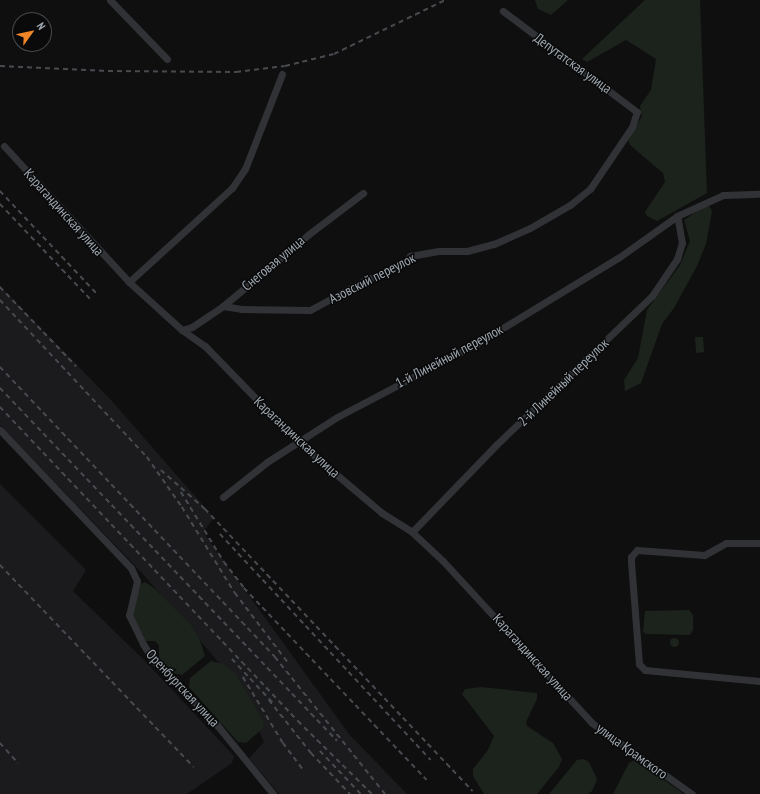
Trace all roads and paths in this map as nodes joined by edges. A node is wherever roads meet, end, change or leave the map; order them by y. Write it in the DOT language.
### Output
graph roads {
  1 [pos="110,0"];
  2 [pos="503,11"];
  3 [pos="167,58"];
  4 [pos="282,74"];
  5 [pos="637,118"];
  6 [pos="4,146"];
  7 [pos="363,193"];
  8 [pos="760,194"];
  9 [pos="677,216"];
  10 [pos="129,282"];
  11 [pos="223,306"];
  12 [pos="182,330"];
  13 [pos="0,430"];
  14 [pos="298,442"];
  15 [pos="223,497"];
  16 [pos="412,532"];
  17 [pos="760,543"];
  18 [pos="760,681"];
  19 [pos="592,723"];
  20 [pos="273,794"];
  21 [pos="692,794"];
  1 -- 3 [label="street"];
  2 -- 5 [label="street, Депутатская улица"];
  4 -- 10 [label="street"];
  5 -- 11 [label="street, Азовский переулок"];
  6 -- 10 [label="street, Карагандинская улица"];
  7 -- 11 [label="street, Снеговая улица"];
  8 -- 9 [label="street, 1-й Линейный переулок"];
  9 -- 14 [label="street, 1-й Линейный переулок"];
  9 -- 16 [label="street, 2-й Линейный переулок"];
  10 -- 12 [label="street, Карагандинская улица"];
  11 -- 12 [label="street, Снеговая улица"];
  12 -- 14 [label="street, Карагандинская улица"];
  13 -- 20 [label="street, Оренбургская улица"];
  14 -- 15 [label="street, 1-й Линейный переулок"];
  14 -- 16 [label="street, Карагандинская улица"];
  16 -- 19 [label="street, Карагандинская улица"];
  17 -- 18 [label="street"];
  19 -- 21 [label="street, улица Крамского"];
}
